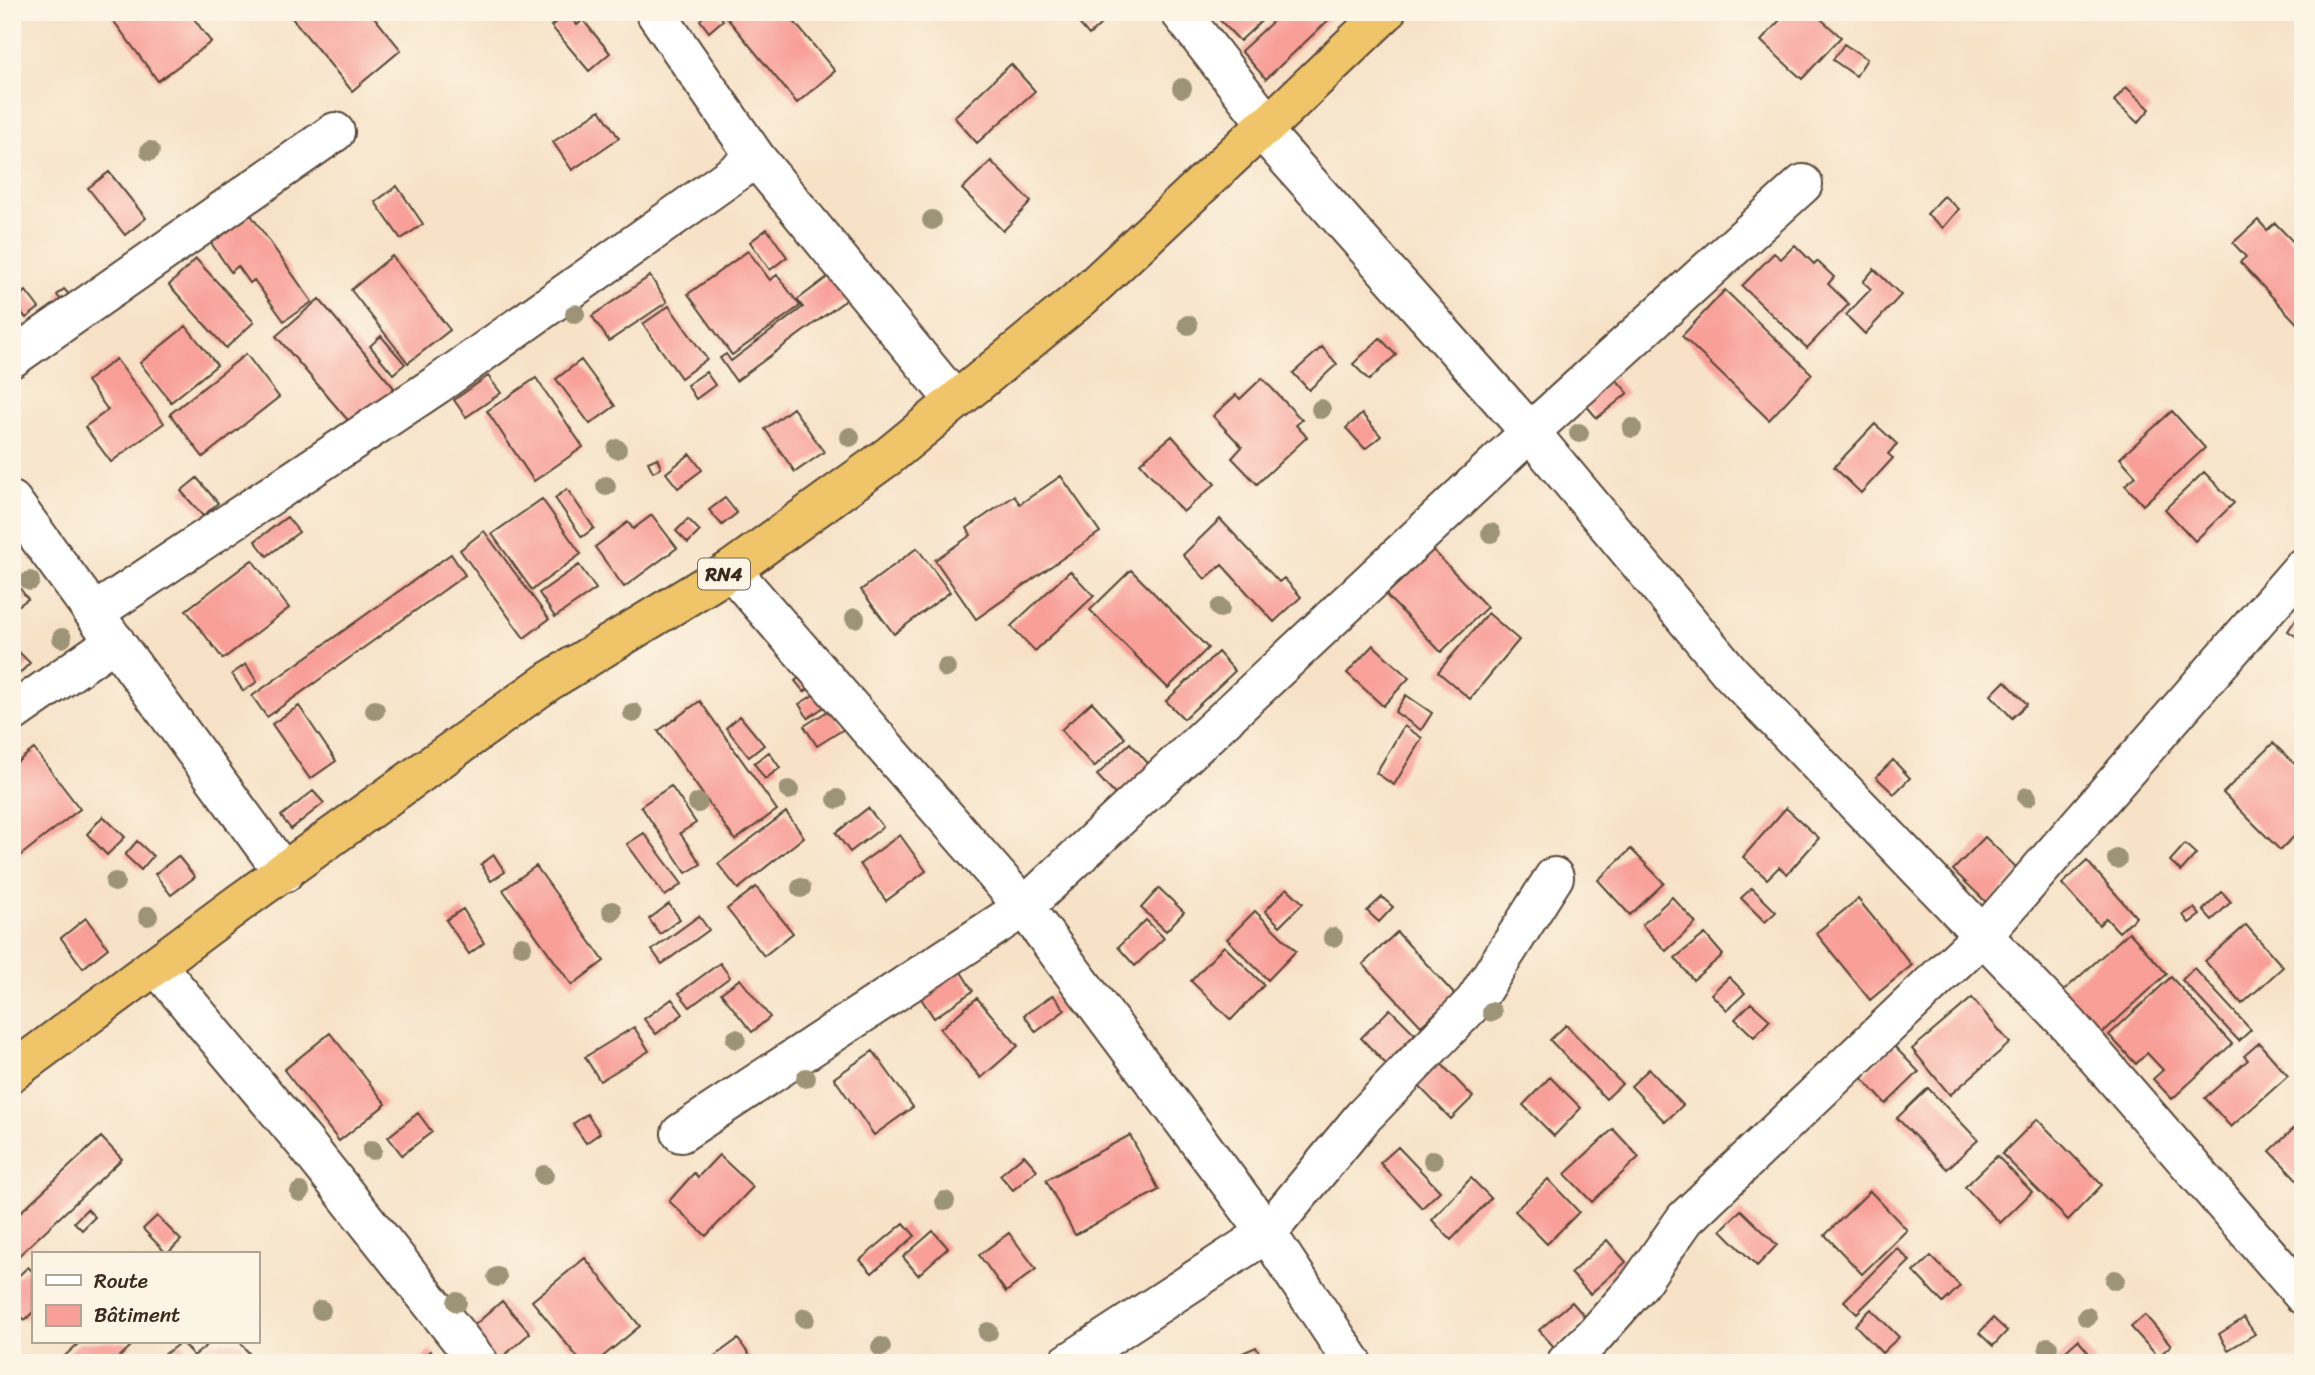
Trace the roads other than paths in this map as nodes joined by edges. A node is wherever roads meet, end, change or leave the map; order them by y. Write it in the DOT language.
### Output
graph roads {
  1 [pos="655,12"];
  2 [pos="1180,12"];
  3 [pos="1386,12"];
  4 [pos="1264,127"];
  5 [pos="335,132"];
  6 [pos="756,158"];
  7 [pos="1803,184"];
  8 [pos="12,358"];
  9 [pos="955,401"];
  10 [pos="1530,432"];
  11 [pos="12,501"];
  12 [pos="2303,567"];
  13 [pos="731,570"];
  14 [pos="105,627"];
  15 [pos="12,713"];
  16 [pos="284,873"];
  17 [pos="1554,877"];
  18 [pos="1024,907"];
  19 [pos="1984,934"];
  20 [pos="156,965"];
  21 [pos="12,1072"];
  22 [pos="681,1133"];
  23 [pos="1267,1233"];
  24 [pos="2303,1295"];
  25 [pos="479,1363"];
  26 [pos="1068,1363"];
  27 [pos="1353,1363"];
  28 [pos="1566,1363"];
  1 -- 6 [label="street"];
  2 -- 4 [label="street"];
  3 -- 4 [label="highway, RN4"];
  4 -- 9 [label="highway, RN4"];
  4 -- 10 [label="street"];
  5 -- 8 [label="street"];
  6 -- 9 [label="street"];
  6 -- 14 [label="street"];
  7 -- 10 [label="street"];
  9 -- 13 [label="highway, RN4"];
  10 -- 18 [label="street"];
  10 -- 19 [label="street"];
  11 -- 14 [label="street"];
  12 -- 19 [label="street"];
  13 -- 16 [label="highway, RN4"];
  13 -- 18 [label="street"];
  14 -- 15 [label="street"];
  14 -- 16 [label="street"];
  16 -- 20 [label="highway, RN4"];
  17 -- 23 [label="street"];
  18 -- 22 [label="street"];
  18 -- 23 [label="street"];
  19 -- 24 [label="street"];
  19 -- 28 [label="street"];
  20 -- 21 [label="highway, RN4"];
  20 -- 25 [label="street"];
  23 -- 26 [label="street"];
  23 -- 27 [label="street"];
}
